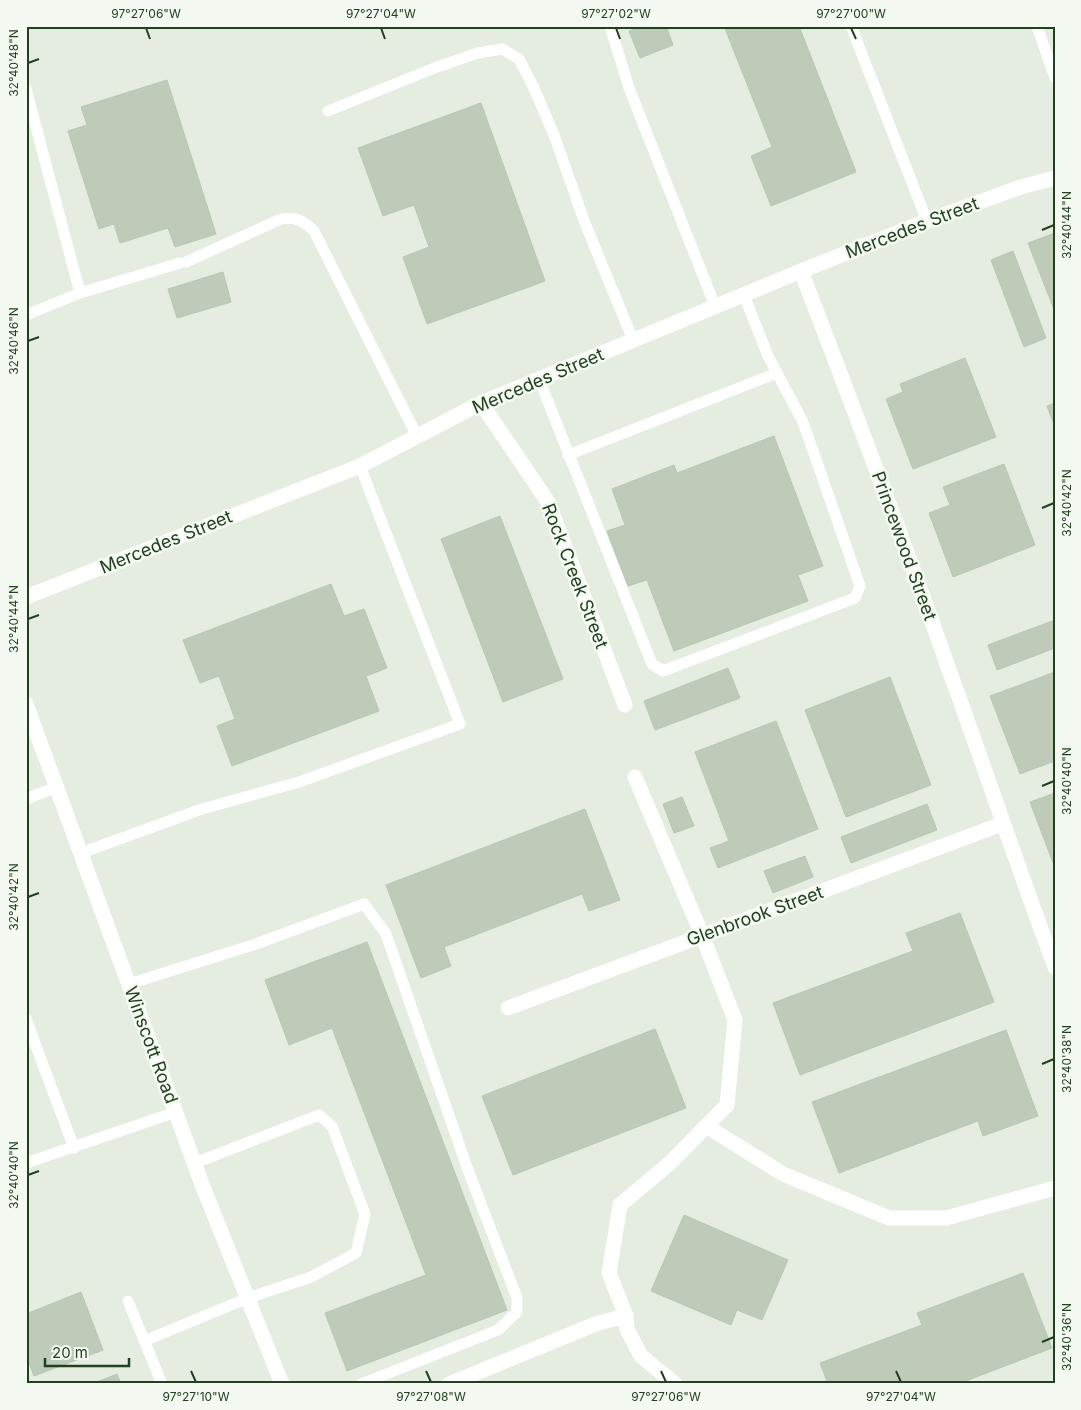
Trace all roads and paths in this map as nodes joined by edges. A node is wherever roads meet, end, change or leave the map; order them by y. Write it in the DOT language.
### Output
graph roads {
  1 [pos="610,26"];
  2 [pos="851,26"];
  3 [pos="1036,26"];
  4 [pos="1055,78"];
  5 [pos="26,90"];
  6 [pos="328,111"];
  7 [pos="1055,178"];
  8 [pos="927,221"];
  9 [pos="801,271"];
  10 [pos="80,293"];
  11 [pos="744,295"];
  12 [pos="715,306"];
  13 [pos="26,315"];
  14 [pos="633,340"];
  15 [pos="777,373"];
  16 [pos="539,379"];
  17 [pos="481,404"];
  18 [pos="417,436"];
  19 [pos="568,455"];
  20 [pos="360,466"];
  21 [pos="26,597"];
  22 [pos="26,704"];
  23 [pos="625,705"];
  24 [pos="32,736"];
  25 [pos="635,777"];
  26 [pos="57,788"];
  27 [pos="26,799"];
  28 [pos="1002,824"];
  29 [pos="81,853"];
  30 [pos="702,935"];
  31 [pos="1053,956"];
  32 [pos="129,984"];
  33 [pos="508,1008"];
  34 [pos="26,1019"];
  35 [pos="176,1112"];
  36 [pos="706,1126"];
  37 [pos="74,1148"];
  38 [pos="26,1163"];
  39 [pos="195,1163"];
  40 [pos="1055,1188"];
  41 [pos="248,1298"];
  42 [pos="128,1301"];
  43 [pos="626,1316"];
  44 [pos="144,1341"];
  45 [pos="162,1384"];
  46 [pos="282,1384"];
  47 [pos="361,1384"];
  48 [pos="449,1384"];
  49 [pos="675,1384"];
  1 -- 12 [label="lane"];
  2 -- 8 [label="lane"];
  3 -- 4 [label="lane"];
  5 -- 10 [label="lane"];
  6 -- 14 [label="lane"];
  7 -- 8 [label="street, Mercedes Street"];
  8 -- 9 [label="street, Mercedes Street"];
  9 -- 11 [label="street, Mercedes Street"];
  9 -- 28 [label="street, Princewood Street"];
  10 -- 13 [label="lane"];
  10 -- 18 [label="lane"];
  11 -- 12 [label="street, Mercedes Street"];
  11 -- 15 [label="lane"];
  12 -- 14 [label="street, Mercedes Street"];
  14 -- 16 [label="street, Mercedes Street"];
  15 -- 19 [label="lane"];
  15 -- 19 [label="lane"];
  16 -- 17 [label="street, Mercedes Street"];
  16 -- 19 [label="lane"];
  17 -- 18 [label="street, Mercedes Street"];
  17 -- 23 [label="street, Rock Creek Street"];
  18 -- 20 [label="street, Mercedes Street"];
  20 -- 21 [label="street, Mercedes Street"];
  20 -- 29 [label="lane"];
  22 -- 24 [label="street, Winscott Road"];
  24 -- 26 [label="street, Winscott Road"];
  25 -- 30 [label="street"];
  26 -- 27 [label="lane"];
  26 -- 29 [label="street, Winscott Road"];
  28 -- 30 [label="street, Glenbrook Street"];
  28 -- 31 [label="street, Princewood Street"];
  29 -- 32 [label="street, Winscott Road"];
  30 -- 33 [label="street, Glenbrook Street"];
  30 -- 36 [label="street"];
  32 -- 35 [label="street, Winscott Road"];
  32 -- 47 [label="lane"];
  34 -- 37 [label="lane"];
  35 -- 37 [label="lane"];
  35 -- 39 [label="street, Winscott Road"];
  36 -- 40 [label="street"];
  36 -- 43 [label="street"];
  37 -- 38 [label="lane"];
  39 -- 41 [label="street, Winscott Road"];
  39 -- 41 [label="lane"];
  41 -- 44 [label="lane"];
  41 -- 46 [label="street, Winscott Road"];
  42 -- 44 [label="lane"];
  43 -- 48 [label="street"];
  43 -- 49 [label="street"];
  44 -- 45 [label="lane"];
}
